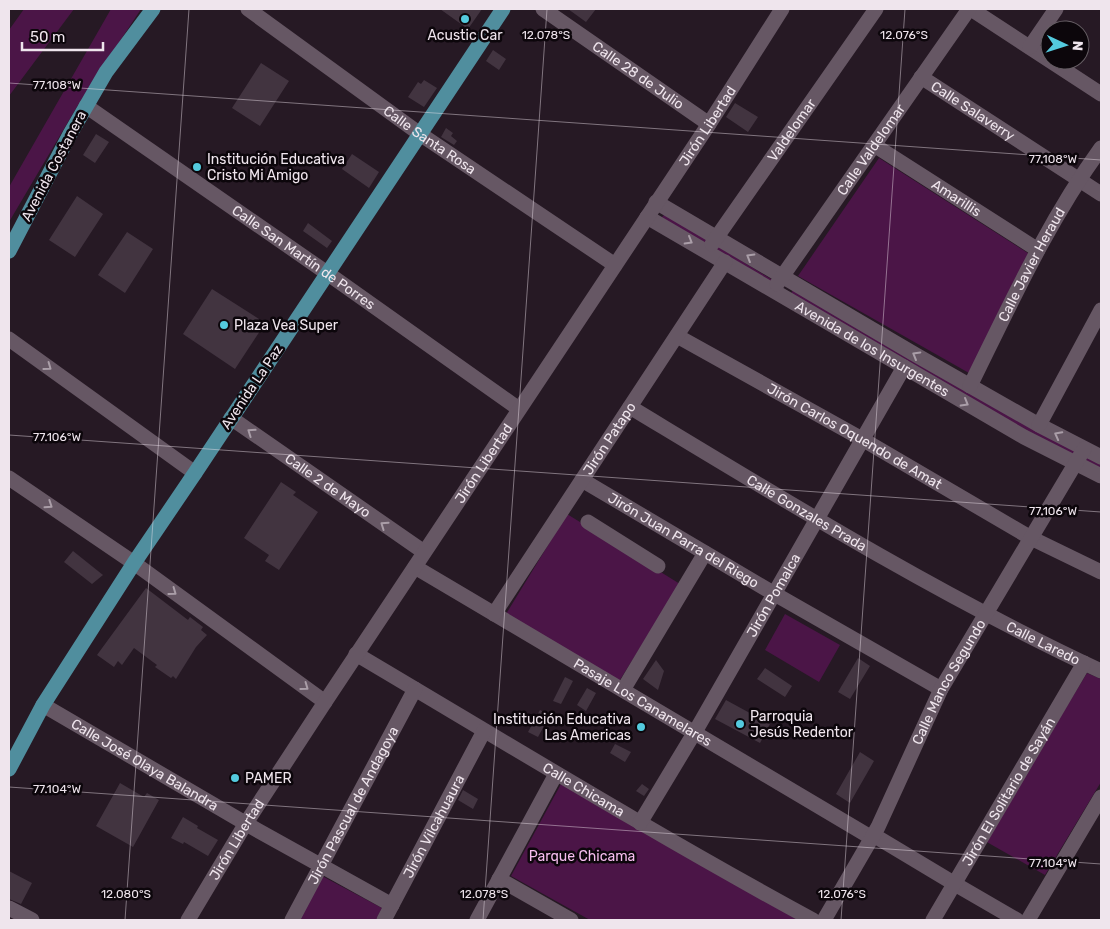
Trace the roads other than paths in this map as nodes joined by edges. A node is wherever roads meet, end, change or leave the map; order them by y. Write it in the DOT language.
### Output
graph roads {
  1 [pos="153,9"];
  2 [pos="248,9"];
  3 [pos="503,9"];
  4 [pos="543,9"];
  5 [pos="782,9"];
  6 [pos="876,9"];
  7 [pos="970,9"];
  8 [pos="1056,9"];
  9 [pos="1030,47"];
  10 [pos="921,77"];
  11 [pos="1101,94"];
  12 [pos="86,106"];
  13 [pos="708,124"];
  14 [pos="420,134"];
  15 [pos="874,145"];
  16 [pos="1101,148"];
  17 [pos="1078,179"];
  18 [pos="1101,194"];
  19 [pos="656,202"];
  20 [pos="647,217"];
  21 [pos="717,237"];
  22 [pos="1038,250"];
  23 [pos="9,251"];
  24 [pos="707,251"];
  25 [pos="725,262"];
  26 [pos="615,265"];
  27 [pos="328,273"];
  28 [pos="782,276"];
  29 [pos="772,290"];
  30 [pos="1101,310"];
  31 [pos="677,336"];
  32 [pos="9,339"];
  33 [pos="904,367"];
  34 [pos="970,386"];
  35 [pos="630,407"];
  36 [pos="519,409"];
  37 [pos="231,418"];
  38 [pos="1039,425"];
  39 [pos="862,439"];
  40 [pos="1084,449"];
  41 [pos="1101,457"];
  42 [pos="1076,464"];
  43 [pos="195,473"];
  44 [pos="1101,476"];
  45 [pos="9,478"];
  46 [pos="582,480"];
  47 [pos="816,519"];
  48 [pos="588,522"];
  49 [pos="1031,538"];
  50 [pos="424,552"];
  51 [pos="705,553"];
  52 [pos="134,563"];
  53 [pos="658,566"];
  54 [pos="415,567"];
  55 [pos="1101,572"];
  56 [pos="773,593"];
  57 [pos="986,613"];
  58 [pos="494,614"];
  59 [pos="356,654"];
  60 [pos="1084,663"];
  61 [pos="1101,671"];
  62 [pos="415,689"];
  63 [pos="942,689"];
  64 [pos="623,690"];
  65 [pos="325,702"];
  66 [pos="43,705"];
  67 [pos="484,731"];
  68 [pos="694,732"];
  69 [pos="9,769"];
  70 [pos="556,774"];
  71 [pos="1101,797"];
  72 [pos="246,823"];
  73 [pos="640,823"];
  74 [pos="876,838"];
  75 [pos="321,866"];
  76 [pos="499,879"];
  77 [pos="392,905"];
  78 [pos="9,908"];
  79 [pos="32,920"];
  80 [pos="188,920"];
  81 [pos="292,920"];
  82 [pos="384,920"];
  83 [pos="477,920"];
  84 [pos="571,920"];
  85 [pos="812,920"];
  86 [pos="824,920"];
  87 [pos="933,920"];
  88 [pos="1017,920"];
  89 [pos="1028,920"];
  1 -- 12 [label="main road, Avenida Costanera"];
  2 -- 14 [label="street, Calle Santa Rosa"];
  3 -- 14 [label="main road, Avenida La Paz"];
  4 -- 13 [label="street, Calle 28 de Julio"];
  5 -- 13 [label="street, Jirón Libertad"];
  6 -- 21 [label="street, Valdelomar"];
  7 -- 9 [label="street"];
  7 -- 10 [label="street, Calle Valdelomar"];
  8 -- 9 [label="street"];
  9 -- 11 [label="street"];
  10 -- 15 [label="street, Calle Valdelomar"];
  10 -- 17 [label="street, Calle Salaverry"];
  12 -- 23 [label="main road, Avenida Costanera"];
  12 -- 27 [label="street, Calle San Martín de Porres"];
  13 -- 19 [label="street, Jirón Libertad"];
  14 -- 26 [label="street, Calle Santa Rosa"];
  14 -- 27 [label="main road, Avenida La Paz"];
  15 -- 22 [label="street, Amarillis"];
  15 -- 28 [label="street, Calle Valdelomar"];
  16 -- 17 [label="street, Calle Javier Heraud"];
  17 -- 18 [label="street, Calle Salaverry"];
  17 -- 22 [label="street, Calle Javier Heraud"];
  19 -- 20 [label="street, Jirón Libertad"];
  19 -- 21 [label="street, Avenida de los Insurgentes"];
  20 -- 24 [label="street, Avenida de los Insurgentes, one-way"];
  20 -- 26 [label="street, Jirón Libertad"];
  21 -- 24 [label="street, Valdelomar"];
  28 -- 21 [label="street, Avenida de los Insurgentes, one-way"];
  22 -- 34 [label="street, Calle Javier Heraud"];
  24 -- 25 [label="street, Avenida de los Insurgentes"];
  25 -- 29 [label="street, Avenida de los Insurgentes"];
  25 -- 31 [label="street, Jirón Patapo"];
  26 -- 36 [label="street, Jirón Libertad"];
  27 -- 36 [label="street, Calle San Martín de Porres"];
  27 -- 37 [label="main road, Avenida La Paz"];
  28 -- 29 [label="street, Calle Valdelomar"];
  34 -- 28 [label="street, Avenida de los Insurgentes, one-way"];
  29 -- 33 [label="street, Avenida de los Insurgentes"];
  30 -- 38 [label="street"];
  31 -- 35 [label="street, Jirón Patapo"];
  31 -- 39 [label="street, Jirón Carlos Oquendo de Amat"];
  32 -- 43 [label="street, one-way"];
  33 -- 39 [label="street, Jirón Pomalca"];
  33 -- 42 [label="street, Avenida de los Insurgentes, one-way"];
  34 -- 38 [label="street, Avenida de los Insurgentes"];
  35 -- 46 [label="street, Jirón Patapo"];
  35 -- 47 [label="street, Calle Gonzales Prada"];
  36 -- 50 [label="street, Jirón Libertad"];
  37 -- 43 [label="main road, Avenida La Paz"];
  50 -- 37 [label="street, Calle 2 de Mayo, one-way"];
  40 -- 38 [label="street, Avenida de los Insurgentes, one-way"];
  39 -- 47 [label="street, Jirón Pomalca"];
  39 -- 49 [label="street, Jirón Carlos Oquendo de Amat"];
  40 -- 41 [label="street, Avenida de los Insurgentes"];
  40 -- 42 [label="street, Calle Manco Segundo"];
  42 -- 44 [label="street, Avenida de los Insurgentes"];
  42 -- 49 [label="street, Calle Manco Segundo"];
  43 -- 52 [label="main road, Avenida La Paz"];
  45 -- 52 [label="street, one-way"];
  46 -- 51 [label="street, Jirón Juan Parra del Riego"];
  46 -- 58 [label="street, Jirón Patapo"];
  47 -- 56 [label="street, Jirón Pomalca"];
  47 -- 57 [label="street, Calle Gonzales Prada"];
  48 -- 53 [label="street"];
  49 -- 55 [label="street, Jirón Carlos Oquendo de Amat"];
  49 -- 57 [label="street, Calle Manco Segundo"];
  50 -- 54 [label="street, Jirón Libertad"];
  51 -- 56 [label="street, Jirón Juan Parra del Riego"];
  51 -- 64 [label="street"];
  52 -- 65 [label="street, one-way"];
  52 -- 66 [label="main road, Avenida La Paz"];
  54 -- 58 [label="street, Pasaje Los Canamelares"];
  54 -- 59 [label="street, Jirón Libertad"];
  56 -- 63 [label="street, Jirón Juan Parra del Riego"];
  56 -- 68 [label="street, Jirón Pomalca"];
  57 -- 60 [label="street, Calle Laredo"];
  57 -- 63 [label="street, Calle Manco Segundo"];
  58 -- 64 [label="street, Pasaje Los Canamelares"];
  59 -- 62 [label="street, Calle Chicama"];
  59 -- 65 [label="street, Jirón Libertad"];
  60 -- 61 [label="street, Calle Laredo"];
  60 -- 87 [label="street, Jirón El Solitario de Sayán"];
  62 -- 67 [label="street, Calle Chicama"];
  62 -- 75 [label="street, Jirón Pascual de Andagoya"];
  63 -- 74 [label="street, Calle Manco Segundo"];
  64 -- 68 [label="street, Pasaje Los Canamelares"];
  65 -- 72 [label="street, Jirón Libertad"];
  66 -- 69 [label="main road, Avenida La Paz"];
  66 -- 72 [label="street, Calle José Olaya Balandra"];
  67 -- 70 [label="street, Calle Chicama"];
  67 -- 77 [label="street, Jirón Vilcahuaura"];
  68 -- 73 [label="street, Jirón Pomalca"];
  68 -- 74 [label="street, Pasaje Los Canamelares"];
  70 -- 73 [label="street, Calle Chicama"];
  70 -- 76 [label="street"];
  71 -- 89 [label="street"];
  72 -- 75 [label="street, Calle José Olaya Balandra"];
  72 -- 80 [label="street, Jirón Libertad"];
  73 -- 85 [label="street, Calle Chicama"];
  74 -- 86 [label="street, Calle Manco Segundo"];
  74 -- 88 [label="street, Pasaje Los Canamelares"];
  75 -- 77 [label="street, Calle José Olaya Balandra"];
  75 -- 81 [label="street, Jirón Pascual de Andagoya"];
  76 -- 83 [label="street"];
  76 -- 84 [label="street"];
  77 -- 82 [label="street, Jirón Vilcahuaura"];
  78 -- 79 [label="street"];
}
